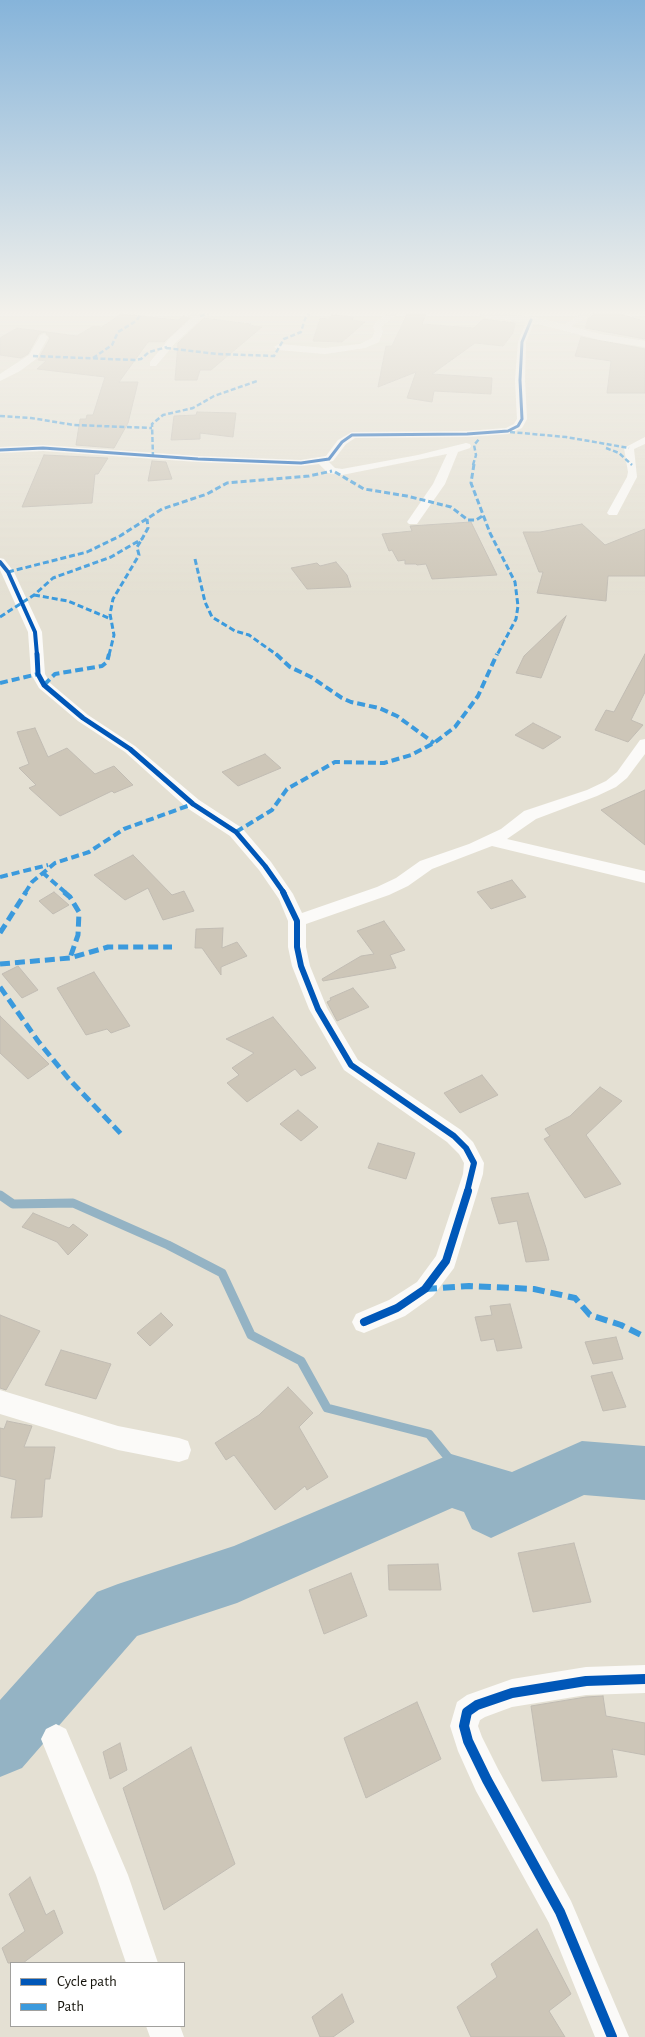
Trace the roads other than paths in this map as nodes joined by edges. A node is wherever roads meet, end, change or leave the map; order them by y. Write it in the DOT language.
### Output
graph roads {
  1 [pos="521,409"];
  2 [pos="494,433"];
  3 [pos="645,440"];
  4 [pos="466,446"];
  5 [pos="0,450"];
  6 [pos="322,461"];
  7 [pos="613,513"];
  8 [pos="413,522"];
  9 [pos="0,562"];
  10 [pos="645,743"];
  11 [pos="492,841"];
  12 [pos="645,877"];
  13 [pos="297,921"];
  14 [pos="364,1322"];
  15 [pos="0,1402"];
  16 [pos="179,1450"];
  17 [pos="645,1679"];
  18 [pos="56,1739"];
  19 [pos="142,1962"];
  20 [pos="612,2037"];
  1 -- 2 [label="street"];
  2 -- 4 [label="street"];
  2 -- 6 [label="street"];
  3 -- 7 [label="street"];
  4 -- 6 [label="street"];
  4 -- 8 [label="street"];
  5 -- 6 [label="street"];
  9 -- 13 [label="street"];
  10 -- 11 [label="street"];
  11 -- 12 [label="street"];
  11 -- 13 [label="street"];
  13 -- 14 [label="street"];
  15 -- 16 [label="street"];
  17 -- 20 [label="street"];
  18 -- 19 [label="street"];
}
